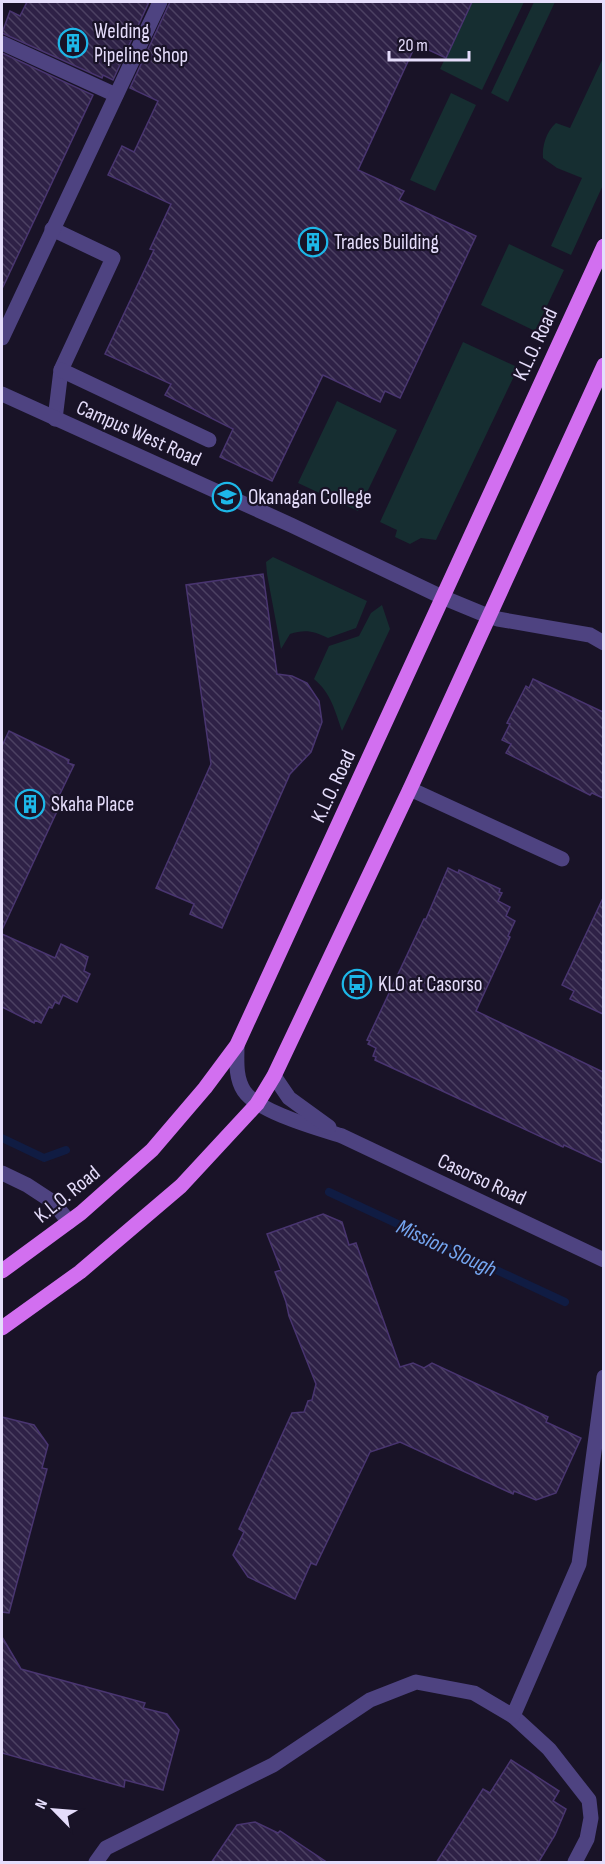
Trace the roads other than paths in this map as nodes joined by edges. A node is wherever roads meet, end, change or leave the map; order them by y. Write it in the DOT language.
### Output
graph roads {
  1 [pos="160,2"];
  2 [pos="2,43"];
  3 [pos="116,95"];
  4 [pos="52,229"];
  5 [pos="603,249"];
  6 [pos="2,338"];
  7 [pos="603,365"];
  8 [pos="61,370"];
  9 [pos="2,394"];
  10 [pos="55,419"];
  11 [pos="209,440"];
  12 [pos="442,597"];
  13 [pos="488,616"];
  14 [pos="603,642"];
  15 [pos="410,789"];
  16 [pos="562,859"];
  17 [pos="237,1045"];
  18 [pos="274,1076"];
  19 [pos="257,1104"];
  20 [pos="342,1136"];
  21 [pos="2,1173"];
  22 [pos="69,1222"];
  23 [pos="603,1260"];
  24 [pos="2,1271"];
  25 [pos="2,1328"];
  26 [pos="603,1377"];
  27 [pos="513,1716"];
  28 [pos="96,1863"];
  29 [pos="575,1863"];
  1 -- 3 [label="street"];
  2 -- 3 [label="street"];
  3 -- 4 [label="street"];
  4 -- 6 [label="street"];
  4 -- 8 [label="street"];
  5 -- 12 [label="main road, K.L.O. Road"];
  7 -- 13 [label="main road"];
  8 -- 10 [label="street"];
  8 -- 11 [label="street"];
  9 -- 10 [label="street, Campus West Road"];
  10 -- 12 [label="street, Campus West Road"];
  12 -- 13 [label="street, Campus West Road"];
  12 -- 17 [label="main road, K.L.O. Road"];
  13 -- 14 [label="street, Campus West Road"];
  13 -- 15 [label="main road"];
  15 -- 16 [label="street"];
  15 -- 18 [label="main road"];
  17 -- 19 [label="street"];
  17 -- 22 [label="main road, K.L.O. Road"];
  18 -- 19 [label="main road"];
  18 -- 20 [label="street, Casorso Road"];
  19 -- 20 [label="street, Casorso Road"];
  19 -- 25 [label="main road"];
  20 -- 23 [label="street, Casorso Road"];
  21 -- 22 [label="street"];
  22 -- 24 [label="main road, K.L.O. Road"];
  26 -- 27 [label="street"];
  27 -- 28 [label="street"];
  27 -- 29 [label="street"];
}
